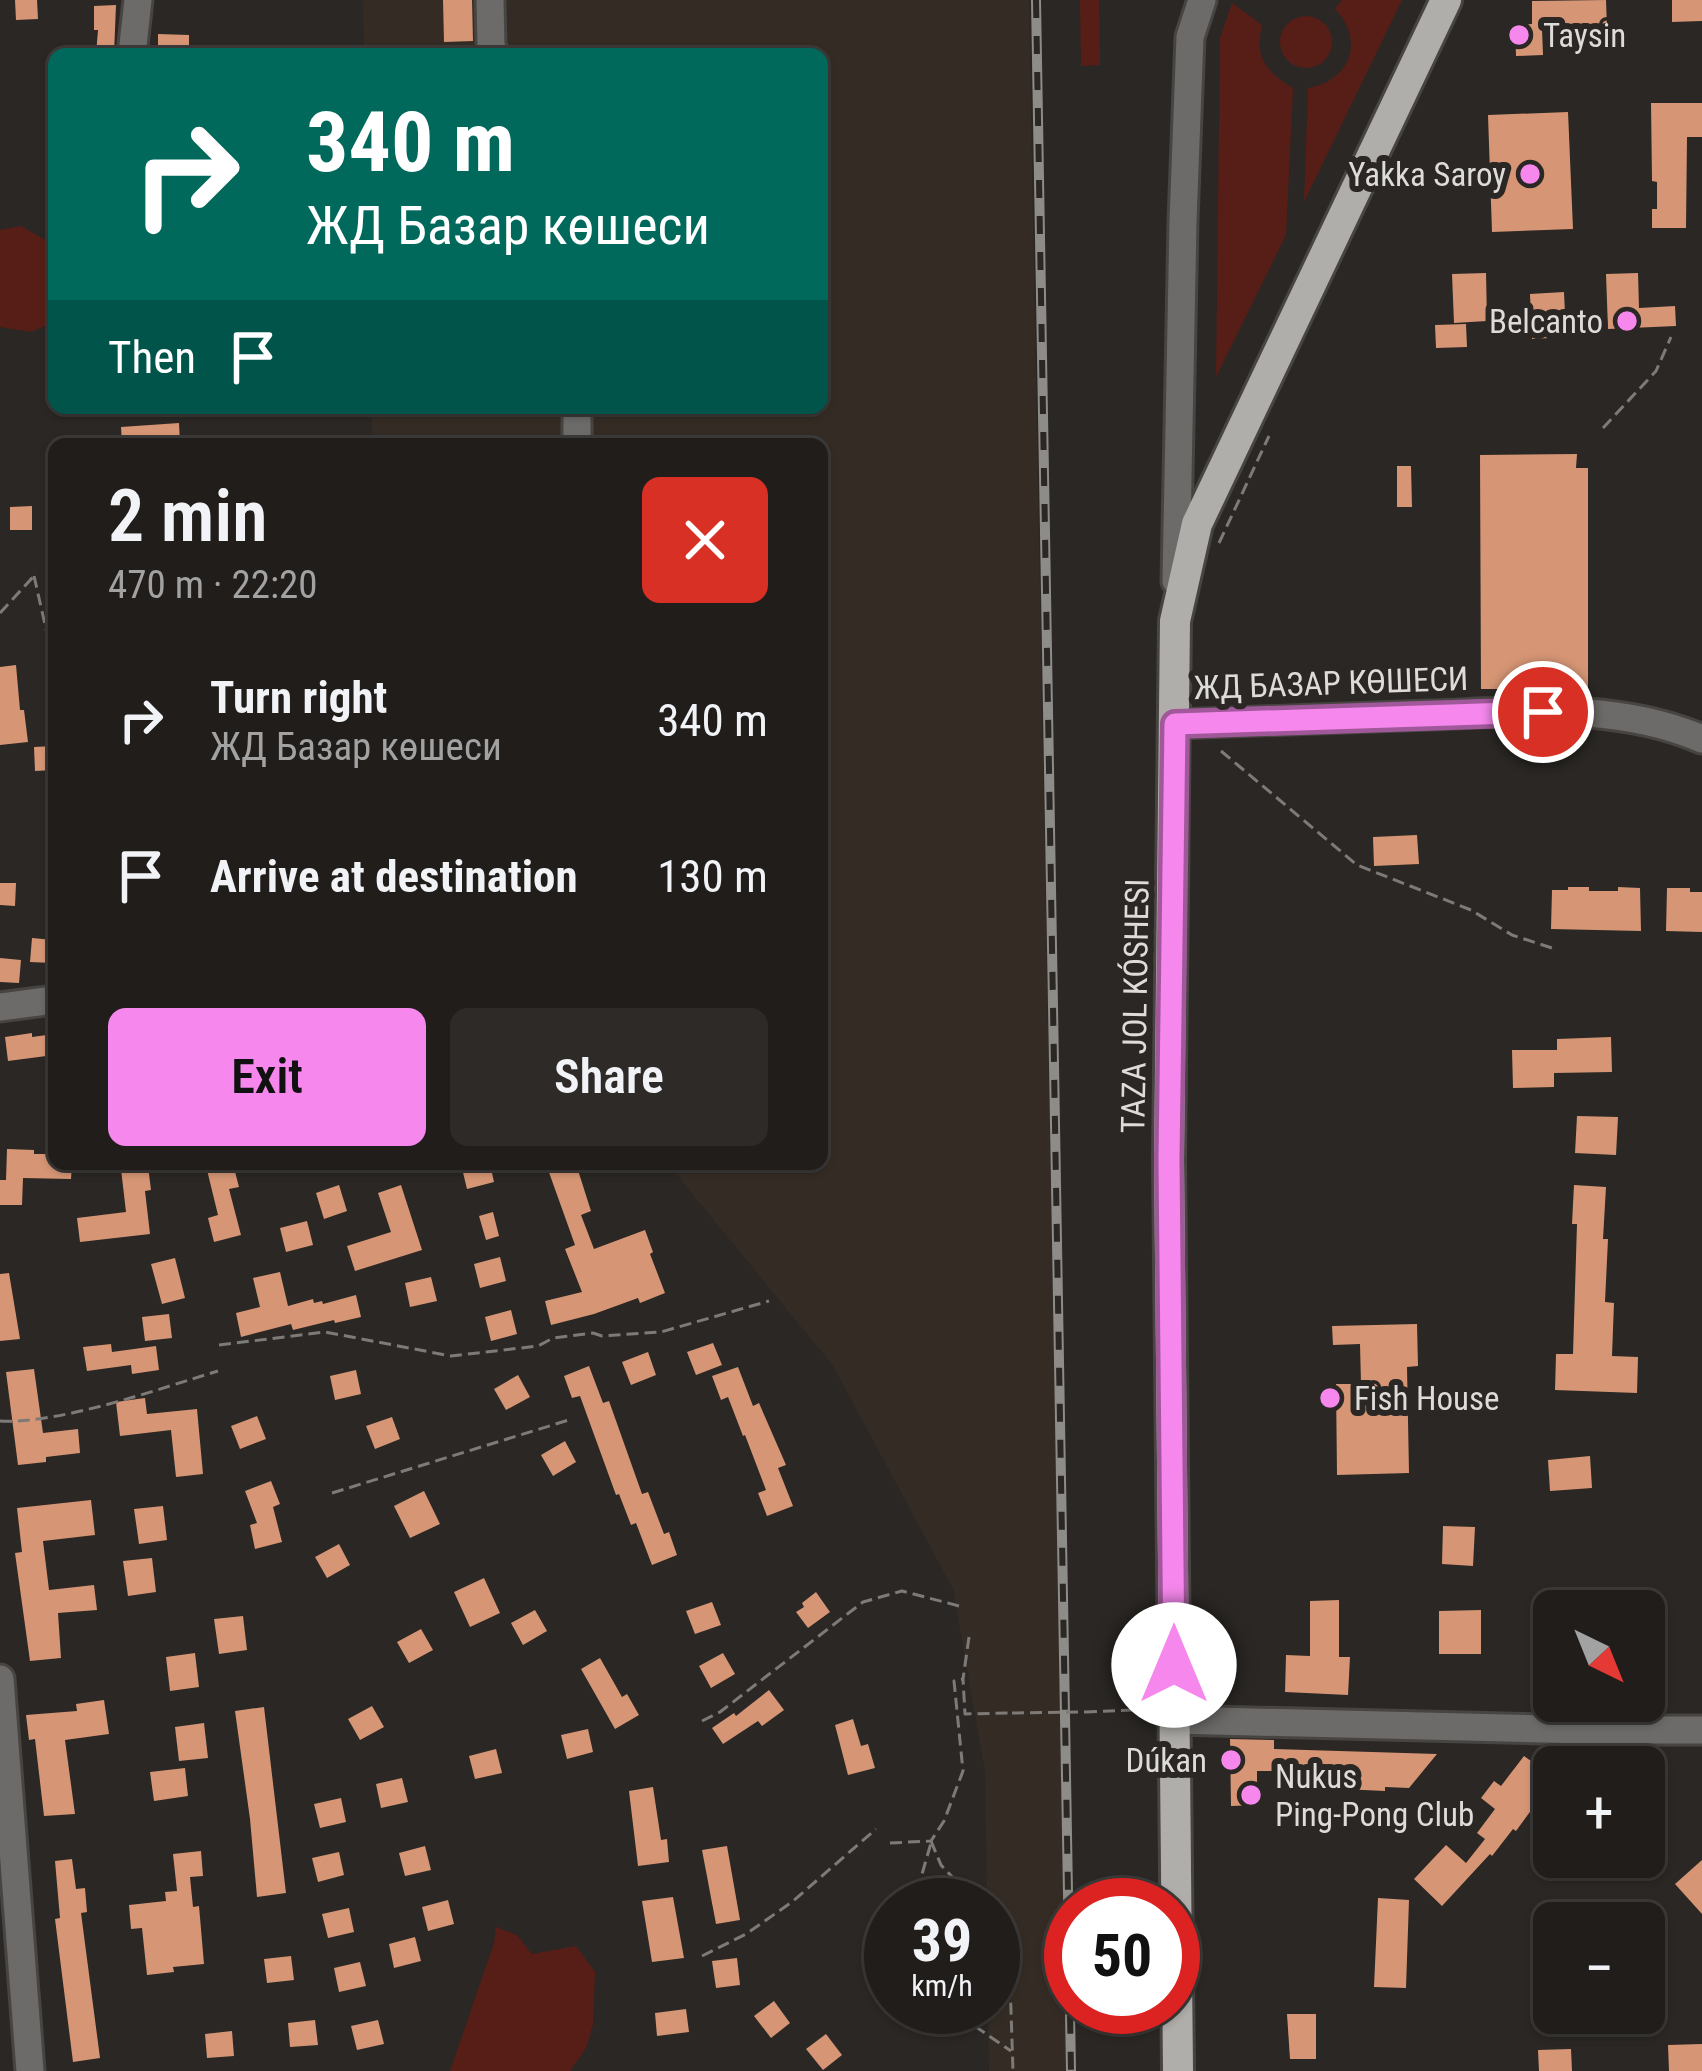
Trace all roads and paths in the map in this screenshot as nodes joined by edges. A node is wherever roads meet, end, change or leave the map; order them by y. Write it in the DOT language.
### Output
graph roads {
  1 [pos="137,0"];
  2 [pos="490,0"];
  3 [pos="1202,0"];
  4 [pos="1445,0"];
  5 [pos="133,48"];
  6 [pos="492,48"];
  7 [pos="1671,338"];
  8 [pos="1603,428"];
  9 [pos="1269,436"];
  10 [pos="1213,556"];
  11 [pos="0,613"];
  12 [pos="1175,621"];
  13 [pos="48,638"];
  14 [pos="1175,724"];
  15 [pos="1702,740"];
  16 [pos="1221,751"];
  17 [pos="1555,949"];
  18 [pos="48,1001"];
  19 [pos="0,1006"];
  20 [pos="769,1301"];
  21 [pos="219,1345"];
  22 [pos="218,1371"];
  23 [pos="572,1419"];
  24 [pos="0,1421"];
  25 [pos="332,1493"];
  26 [pos="963,1607"];
  27 [pos="969,1636"];
  28 [pos="1149,1667"];
  29 [pos="0,1679"];
  30 [pos="963,1679"];
  31 [pos="1174,1720"];
  32 [pos="702,1721"];
  33 [pos="1702,1730"];
  34 [pos="876,1829"];
  35 [pos="931,1841"];
  36 [pos="890,1844"];
  37 [pos="921,1878"];
  38 [pos="702,1956"];
  39 [pos="986,2034"];
  40 [pos="1012,2053"];
  41 [pos="30,2071"];
  42 [pos="1012,2071"];
  43 [pos="1178,2071"];
  1 -- 5 [label="street"];
  2 -- 6 [label="street"];
  3 -- 12 [label="street"];
  4 -- 12 [label="main road, TAZA JOL KÓSHESI"];
  7 -- 8 [label="path"];
  9 -- 10 [label="path"];
  11 -- 13 [label="path"];
  12 -- 14 [label="main road, TAZA JOL KÓSHESI"];
  14 -- 15 [label="street, ЖД БАЗАР КӨШЕСИ"];
  14 -- 31 [label="main road, TAZA JOL KÓSHESI"];
  16 -- 17 [label="path"];
  18 -- 19 [label="street"];
  20 -- 21 [label="path"];
  22 -- 24 [label="path"];
  23 -- 25 [label="path"];
  26 -- 32 [label="path"];
  27 -- 30 [label="path"];
  28 -- 30 [label="path, bridge"];
  29 -- 41 [label="street"];
  30 -- 35 [label="path"];
  31 -- 33 [label="street"];
  31 -- 43 [label="main road, TAZA JOL KÓSHESI"];
  34 -- 38 [label="path"];
  35 -- 36 [label="path"];
  35 -- 37 [label="path"];
  35 -- 40 [label="path"];
  39 -- 40 [label="path"];
  40 -- 42 [label="path"];
}
